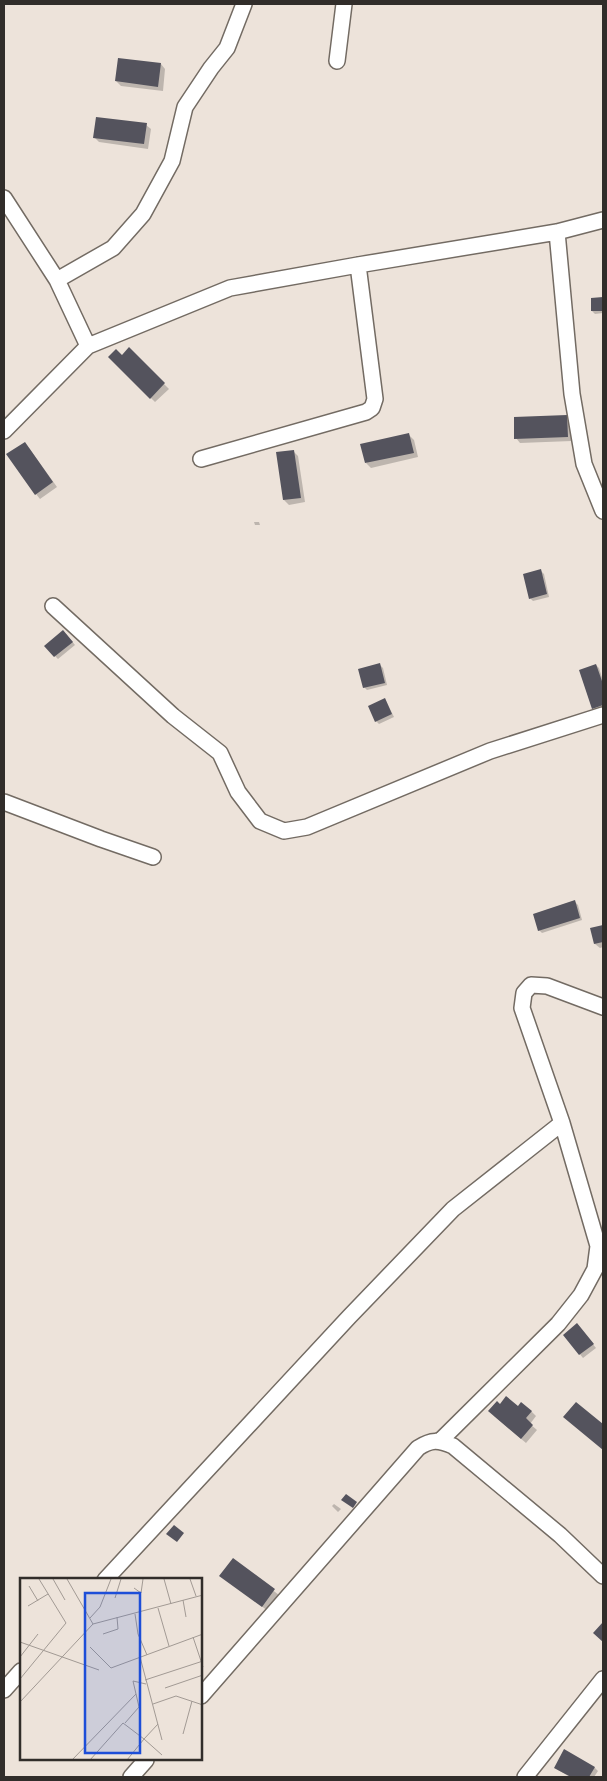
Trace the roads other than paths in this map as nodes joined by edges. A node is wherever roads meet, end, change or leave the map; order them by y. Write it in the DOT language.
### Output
graph roads {
  1 [pos="244,4"];
  2 [pos="344,4"];
  3 [pos="337,61"];
  4 [pos="4,198"];
  5 [pos="603,220"];
  6 [pos="557,232"];
  7 [pos="358,265"];
  8 [pos="57,280"];
  9 [pos="88,346"];
  10 [pos="4,431"];
  11 [pos="201,459"];
  12 [pos="603,511"];
  13 [pos="53,606"];
  14 [pos="603,715"];
  15 [pos="4,802"];
  16 [pos="154,857"];
  17 [pos="603,1007"];
  18 [pos="562,1123"];
  19 [pos="440,1441"];
  20 [pos="603,1576"];
  21 [pos="107,1578"];
  22 [pos="20,1672"];
  23 [pos="603,1680"];
  24 [pos="4,1690"];
  25 [pos="202,1695"];
  26 [pos="145,1761"];
  27 [pos="131,1777"];
  28 [pos="525,1777"];
  1 -- 8 [label="street"];
  2 -- 3 [label="street"];
  4 -- 8 [label="street"];
  5 -- 6 [label="street"];
  6 -- 7 [label="street"];
  6 -- 12 [label="street"];
  7 -- 9 [label="street"];
  7 -- 11 [label="street"];
  8 -- 9 [label="street"];
  9 -- 10 [label="street"];
  13 -- 14 [label="street"];
  15 -- 16 [label="street"];
  17 -- 18 [label="street"];
  18 -- 19 [label="street"];
  18 -- 21 [label="street"];
  19 -- 20 [label="street"];
  19 -- 25 [label="street"];
  22 -- 24 [label="street"];
  23 -- 28 [label="street"];
  26 -- 27 [label="street"];
}
